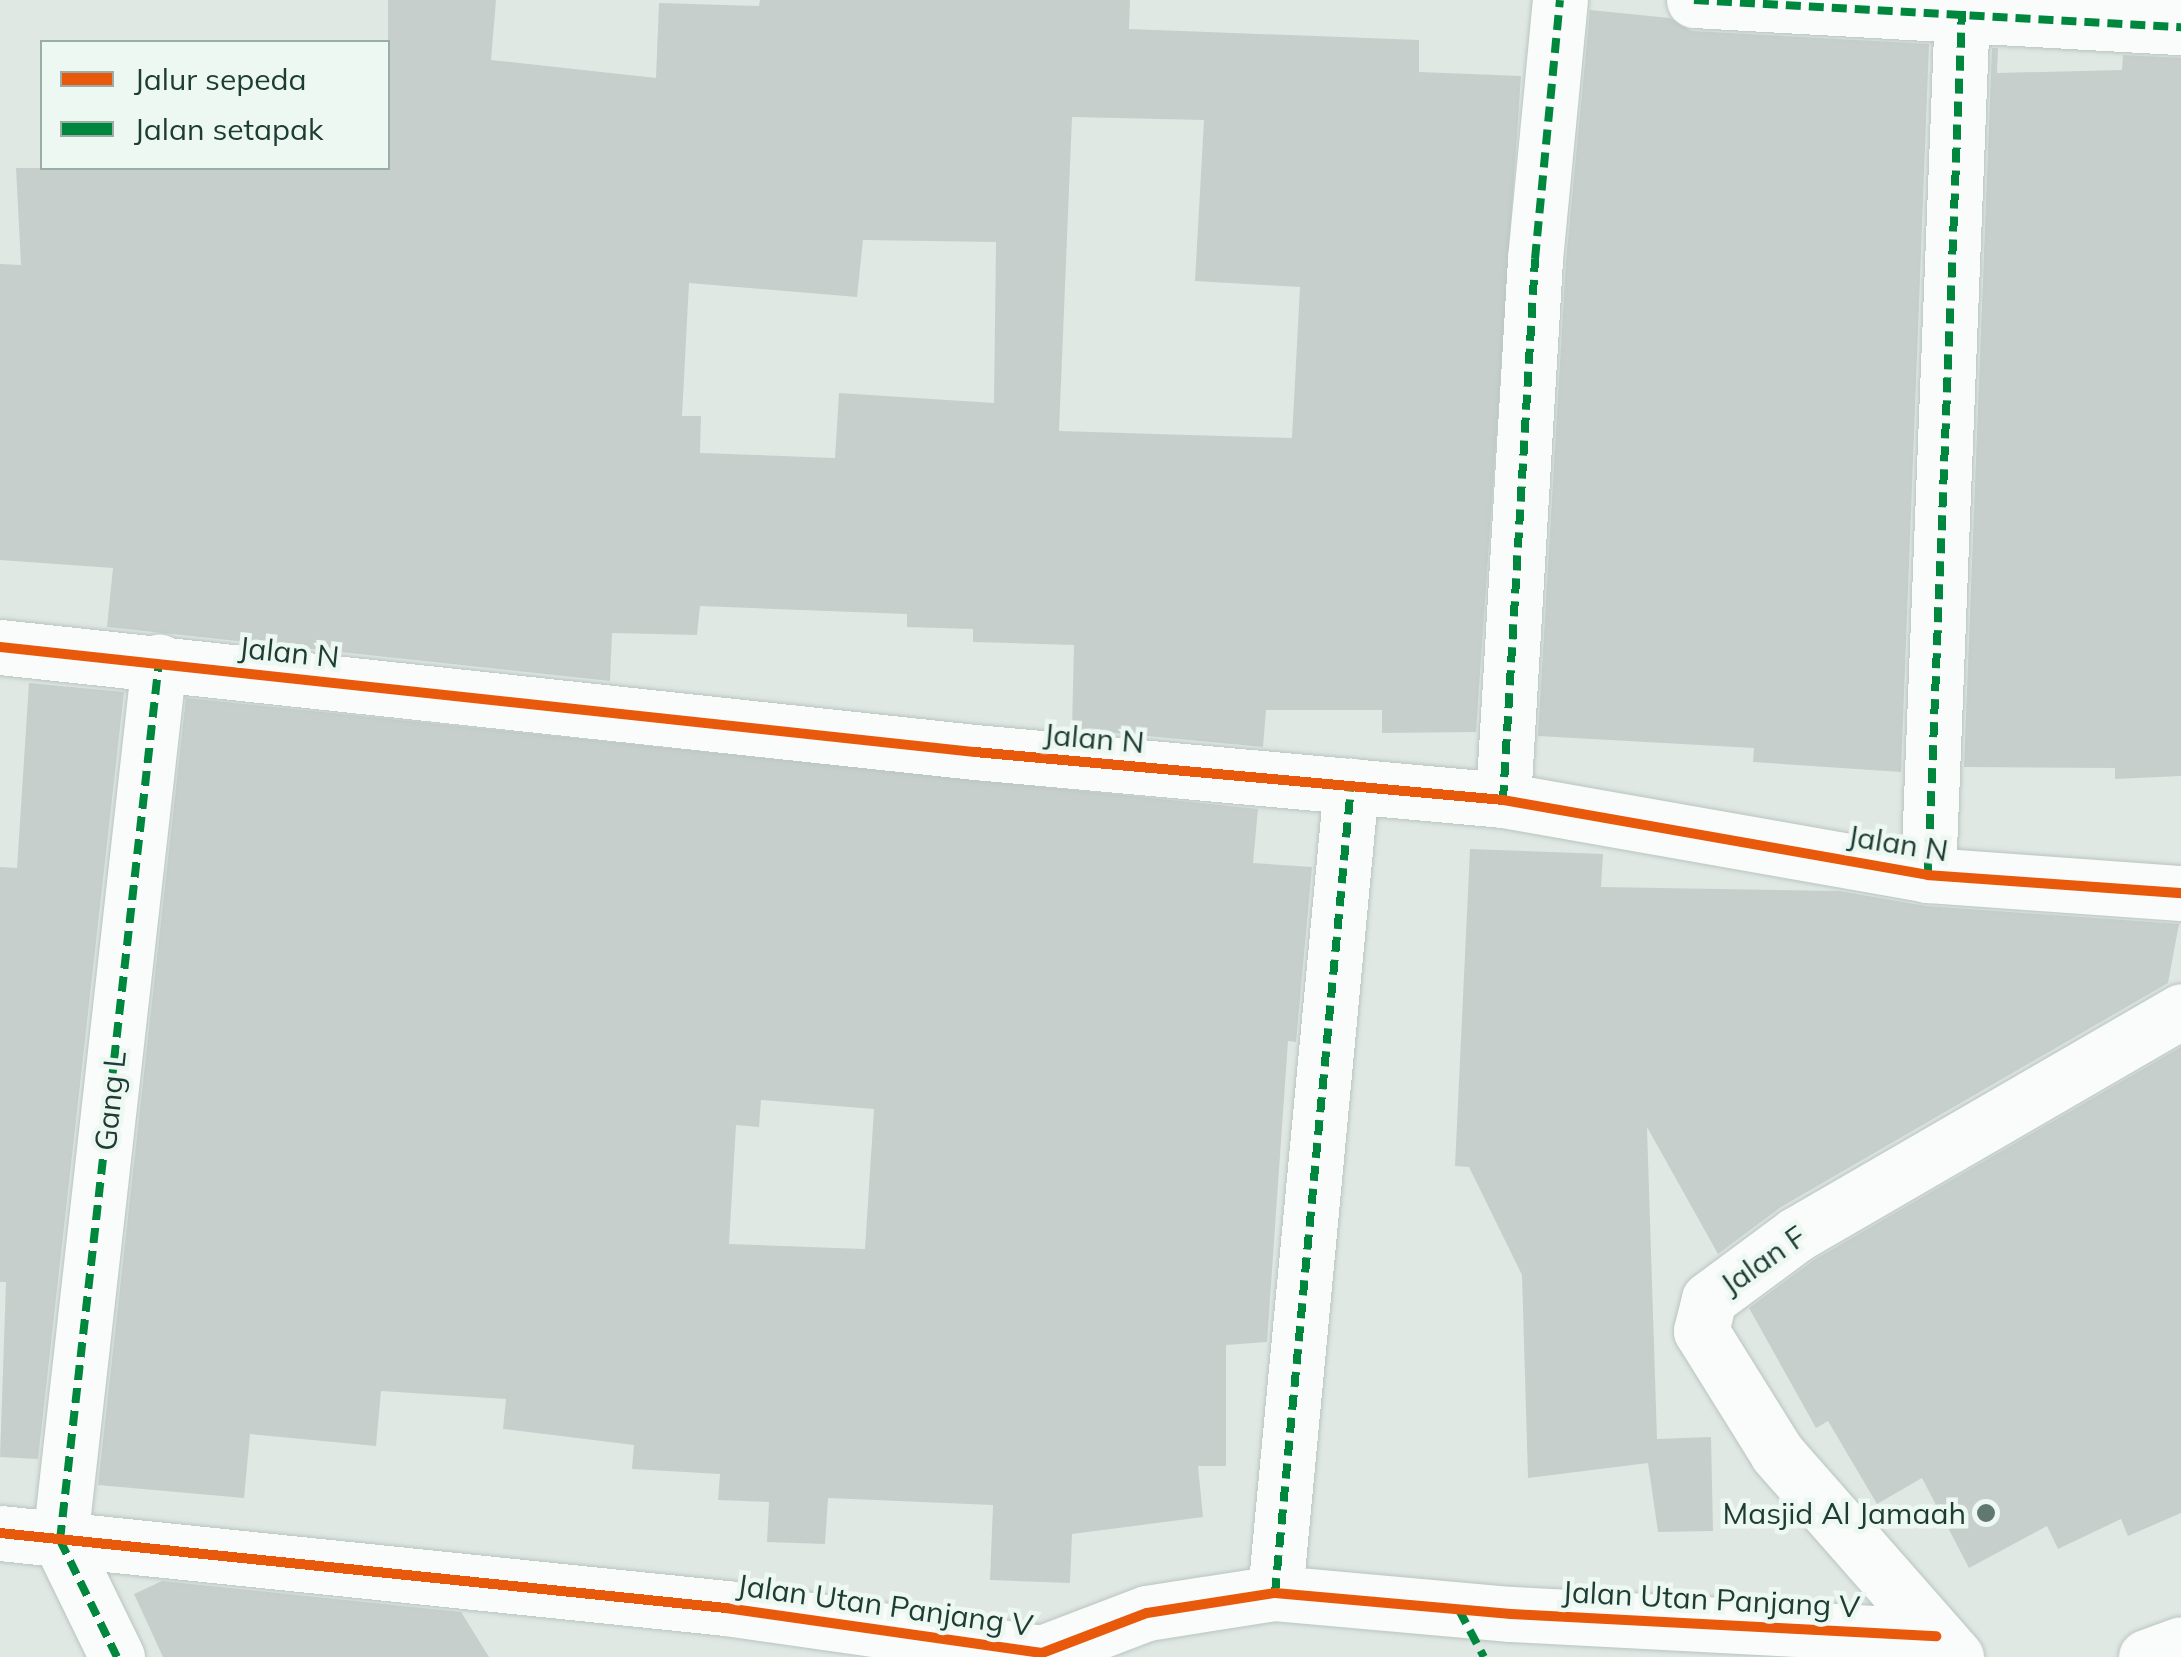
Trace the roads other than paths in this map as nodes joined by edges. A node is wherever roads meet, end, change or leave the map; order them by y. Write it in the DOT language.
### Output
graph roads {
  1 [pos="1560,0"];
  2 [pos="1694,0"];
  3 [pos="1962,11"];
  4 [pos="2181,27"];
  5 [pos="0,647"];
  6 [pos="159,662"];
  7 [pos="1352,786"];
  8 [pos="1503,800"];
  9 [pos="1928,875"];
  10 [pos="2181,893"];
  11 [pos="2181,1010"];
  12 [pos="0,1533"];
  13 [pos="60,1540"];
  14 [pos="1275,1593"];
  15 [pos="1472,1634"];
  16 [pos="2181,1644"];
  17 [pos="1946,1647"];
  18 [pos="1043,1655"];
  19 [pos="117,1657"];
  20 [pos="2146,1657"];
  1 -- 8 [label="street"];
  2 -- 3 [label="street"];
  3 -- 4 [label="street"];
  3 -- 9 [label="street"];
  5 -- 6 [label="street, Jalan N"];
  6 -- 7 [label="street, Jalan N"];
  6 -- 13 [label="street, Gang L"];
  7 -- 8 [label="street, Jalan N"];
  7 -- 14 [label="street"];
  8 -- 9 [label="street, Jalan N"];
  9 -- 10 [label="street, Jalan N"];
  11 -- 17 [label="street, Jalan F"];
  12 -- 13 [label="street, Jalan Utan Panjang V"];
  13 -- 18 [label="street, Jalan Utan Panjang V"];
  13 -- 19 [label="street"];
  14 -- 15 [label="street, Jalan Utan Panjang V"];
  14 -- 18 [label="street, Jalan Utan Panjang V"];
  15 -- 17 [label="street, Jalan Utan Panjang V"];
  16 -- 20 [label="street"];
}
